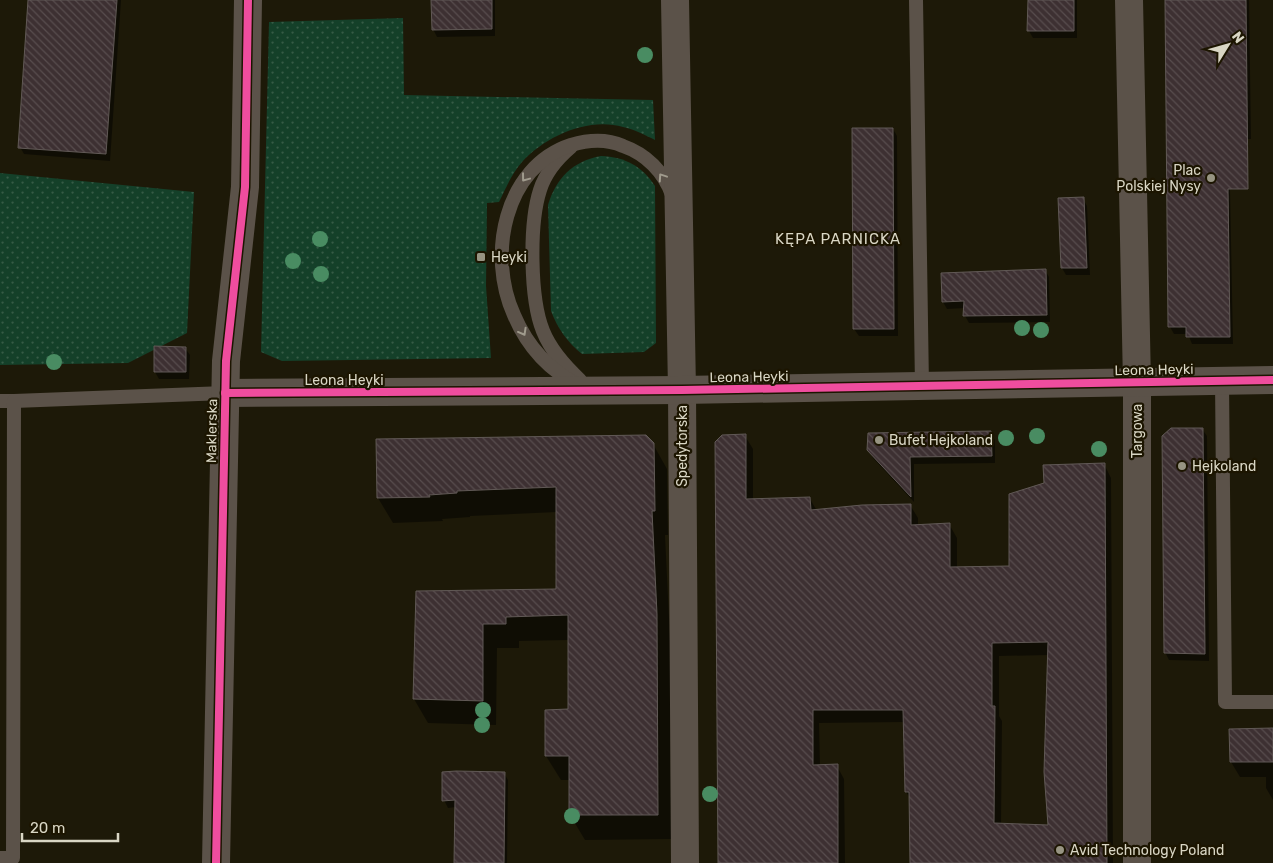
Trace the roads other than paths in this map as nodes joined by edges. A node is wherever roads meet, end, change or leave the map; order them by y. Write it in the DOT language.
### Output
graph roads {
  1 [pos="248,0"];
  2 [pos="675,0"];
  3 [pos="916,0"];
  4 [pos="1129,0"];
  5 [pos="576,144"];
  6 [pos="678,222"];
  7 [pos="1273,380"];
  8 [pos="1222,381"];
  9 [pos="1137,383"];
  10 [pos="922,386"];
  11 [pos="682,390"];
  12 [pos="595,391"];
  13 [pos="225,393"];
  14 [pos="7,401"];
  15 [pos="1273,702"];
  16 [pos="0,858"];
  17 [pos="216,863"];
  18 [pos="685,863"];
  19 [pos="1137,863"];
  1 -- 13 [label="street, Maklerska"];
  2 -- 6 [label="street, Spedytorska"];
  3 -- 10 [label="lane"];
  4 -- 9 [label="street, Targowa"];
  6 -- 5 [label="lane, one-way"];
  5 -- 12 [label="lane"];
  5 -- 12 [label="lane, one-way"];
  6 -- 11 [label="street, Spedytorska"];
  7 -- 8 [label="street, Leona Heyki"];
  8 -- 9 [label="street, Leona Heyki"];
  8 -- 15 [label="lane"];
  9 -- 10 [label="street, Leona Heyki"];
  9 -- 19 [label="street, Targowa"];
  10 -- 11 [label="street, Leona Heyki"];
  11 -- 12 [label="street, Leona Heyki"];
  11 -- 18 [label="street, Spedytorska"];
  12 -- 13 [label="street, Leona Heyki"];
  13 -- 14 [label="lane"];
  13 -- 17 [label="street, Maklerska"];
  14 -- 16 [label="lane"];
}
